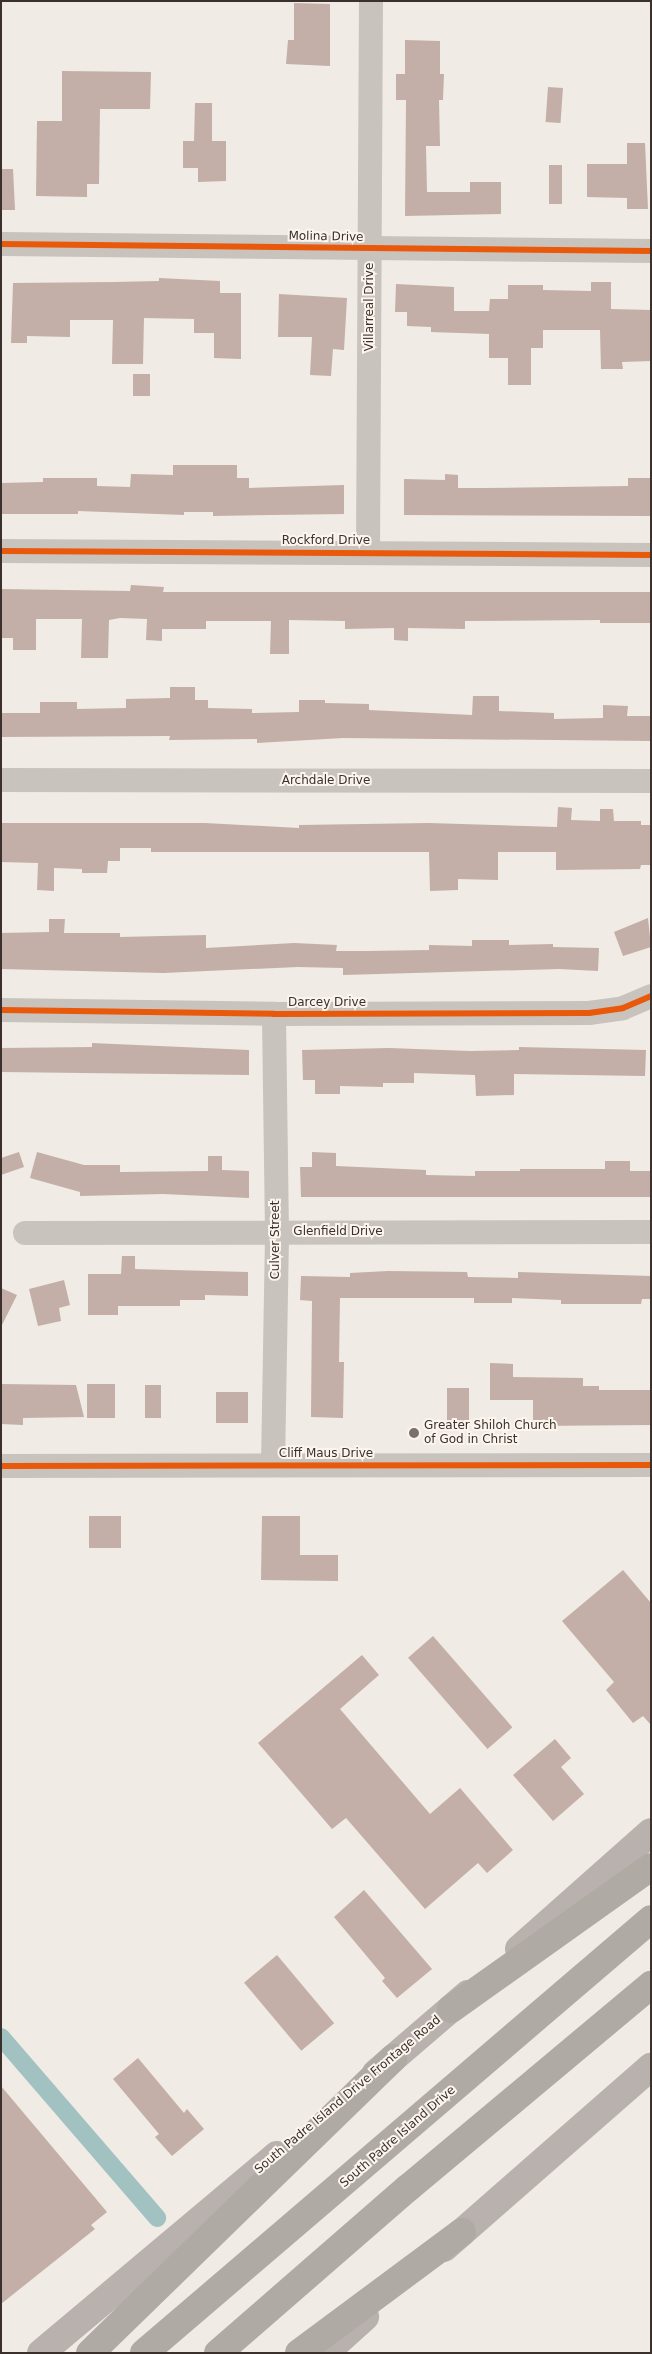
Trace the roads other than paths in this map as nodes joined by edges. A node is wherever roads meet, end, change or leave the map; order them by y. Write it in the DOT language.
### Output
graph roads {
  1 [pos="371,1"];
  2 [pos="1,244"];
  3 [pos="370,248"];
  4 [pos="651,251"];
  5 [pos="1,551"];
  6 [pos="368,552"];
  7 [pos="651,555"];
  8 [pos="1,780"];
  9 [pos="651,781"];
  10 [pos="651,996"];
  11 [pos="1,1010"];
  12 [pos="274,1014"];
  13 [pos="277,1232"];
  14 [pos="651,1232"];
  15 [pos="26,1233"];
  16 [pos="273,1465"];
  17 [pos="651,1465"];
  18 [pos="1,1466"];
  19 [pos="651,1832"];
  20 [pos="651,1867"];
  21 [pos="651,1919"];
  22 [pos="651,1986"];
  23 [pos="451,2009"];
  24 [pos="393,2058"];
  25 [pos="651,2067"];
  26 [pos="462,2232"];
  27 [pos="41,2353"];
  28 [pos="90,2353"];
  29 [pos="144,2353"];
  30 [pos="218,2353"];
  31 [pos="299,2353"];
  32 [pos="325,2353"];
  1 -- 3 [label="street, Villarreal Drive"];
  2 -- 3 [label="street, Molina Drive"];
  3 -- 4 [label="street, Molina Drive"];
  3 -- 6 [label="street, Villarreal Drive"];
  5 -- 6 [label="street, Rockford Drive"];
  6 -- 7 [label="street, Rockford Drive"];
  8 -- 9 [label="street, Archdale Drive"];
  10 -- 12 [label="street, Darcey Drive"];
  11 -- 12 [label="street, Darcey Drive"];
  12 -- 13 [label="street, Culver Street"];
  13 -- 14 [label="street, Glenfield Drive"];
  13 -- 15 [label="street, Glenfield Drive"];
  13 -- 16 [label="street, Culver Street"];
  16 -- 17 [label="street, Cliff Maus Drive"];
  16 -- 18 [label="street, Cliff Maus Drive"];
  19 -- 23 [label="main road, South Padre Island Drive Frontage Road"];
  20 -- 23 [label="highway"];
  21 -- 29 [label="highway, South Padre Island Drive"];
  22 -- 30 [label="highway"];
  23 -- 24 [label="main road, South Padre Island Drive Frontage Road"];
  24 -- 27 [label="main road, South Padre Island Drive Frontage Road"];
  24 -- 28 [label="highway"];
  25 -- 26 [label="main road"];
  26 -- 31 [label="highway"];
  26 -- 32 [label="main road"];
}
